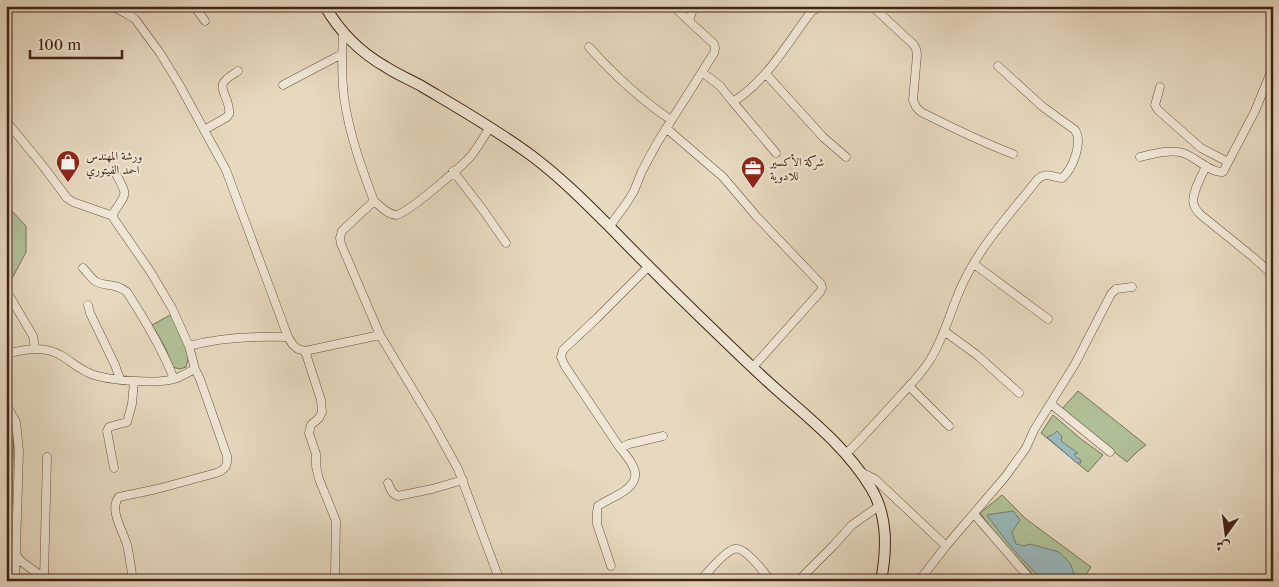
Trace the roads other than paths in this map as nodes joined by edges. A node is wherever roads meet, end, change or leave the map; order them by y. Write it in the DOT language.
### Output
graph roads {
  1 [pos="111,6"];
  2 [pos="194,6"];
  3 [pos="325,6"];
  4 [pos="673,6"];
  5 [pos="694,6"];
  6 [pos="822,6"];
  7 [pos="872,6"];
  8 [pos="205,21"];
  9 [pos="689,21"];
  10 [pos="343,31"];
  11 [pos="589,47"];
  12 [pos="342,54"];
  13 [pos="998,66"];
  14 [pos="1273,67"];
  15 [pos="238,71"];
  16 [pos="702,72"];
  17 [pos="766,74"];
  18 [pos="283,85"];
  19 [pos="1160,88"];
  20 [pos="733,102"];
  21 [pos="671,120"];
  22 [pos="8,127"];
  23 [pos="490,127"];
  24 [pos="666,128"];
  25 [pos="204,130"];
  26 [pos="776,153"];
  27 [pos="1013,154"];
  28 [pos="846,157"];
  29 [pos="1140,157"];
  30 [pos="1228,162"];
  31 [pos="1206,166"];
  32 [pos="453,171"];
  33 [pos="116,174"];
  34 [pos="374,201"];
  35 [pos="113,216"];
  36 [pos="609,226"];
  37 [pos="506,242"];
  38 [pos="974,264"];
  39 [pos="648,266"];
  40 [pos="84,268"];
  41 [pos="1273,275"];
  42 [pos="1132,287"];
  43 [pos="10,297"];
  44 [pos="88,305"];
  45 [pos="1048,319"];
  46 [pos="944,331"];
  47 [pos="380,335"];
  48 [pos="288,337"];
  49 [pos="189,346"];
  50 [pos="35,348"];
  51 [pos="305,351"];
  52 [pos="6,354"];
  53 [pos="753,368"];
  54 [pos="195,369"];
  55 [pos="120,379"];
  56 [pos="174,379"];
  57 [pos="134,381"];
  58 [pos="909,386"];
  59 [pos="1019,393"];
  60 [pos="6,404"];
  61 [pos="1051,404"];
  62 [pos="949,426"];
  63 [pos="663,436"];
  64 [pos="620,448"];
  65 [pos="1110,452"];
  66 [pos="846,454"];
  67 [pos="47,457"];
  68 [pos="114,468"];
  69 [pos="858,471"];
  70 [pos="463,480"];
  71 [pos="388,483"];
  72 [pos="878,506"];
  73 [pos="974,514"];
  74 [pos="946,546"];
  75 [pos="16,555"];
  76 [pos="611,566"];
  77 [pos="44,579"];
  78 [pos="15,581"];
  79 [pos="133,581"];
  80 [pos="336,581"];
  81 [pos="500,581"];
  82 [pos="700,581"];
  83 [pos="770,581"];
  84 [pos="798,581"];
  85 [pos="882,581"];
  86 [pos="919,581"];
  87 [pos="1032,581"];
  1 -- 25 [label="street"];
  2 -- 8 [label="street"];
  3 -- 10 [label="main road"];
  4 -- 9 [label="street"];
  5 -- 9 [label="street"];
  6 -- 17 [label="street"];
  7 -- 27 [label="street"];
  9 -- 16 [label="street"];
  10 -- 12 [label="street"];
  10 -- 23 [label="main road"];
  11 -- 21 [label="street"];
  12 -- 18 [label="street"];
  12 -- 34 [label="street"];
  13 -- 38 [label="street"];
  14 -- 30 [label="street"];
  15 -- 25 [label="street"];
  16 -- 20 [label="street"];
  16 -- 21 [label="street"];
  17 -- 20 [label="street"];
  17 -- 28 [label="street"];
  19 -- 30 [label="street"];
  20 -- 26 [label="street"];
  21 -- 24 [label="street"];
  22 -- 35 [label="street"];
  23 -- 32 [label="street"];
  23 -- 36 [label="main road"];
  24 -- 36 [label="street"];
  24 -- 53 [label="street"];
  25 -- 48 [label="street"];
  29 -- 31 [label="street"];
  30 -- 31 [label="street"];
  31 -- 41 [label="street"];
  32 -- 34 [label="street"];
  32 -- 37 [label="street"];
  33 -- 35 [label="street"];
  34 -- 47 [label="street"];
  35 -- 49 [label="street"];
  36 -- 39 [label="main road"];
  38 -- 45 [label="street"];
  38 -- 46 [label="street"];
  39 -- 53 [label="main road"];
  39 -- 64 [label="street"];
  40 -- 56 [label="street"];
  42 -- 61 [label="street"];
  43 -- 50 [label="street"];
  44 -- 55 [label="street"];
  46 -- 58 [label="street"];
  46 -- 59 [label="street"];
  47 -- 51 [label="street"];
  47 -- 70 [label="street"];
  48 -- 49 [label="street"];
  48 -- 51 [label="street"];
  49 -- 54 [label="street"];
  50 -- 52 [label="street"];
  50 -- 55 [label="street"];
  51 -- 80 [label="street"];
  53 -- 66 [label="main road"];
  54 -- 56 [label="street"];
  54 -- 79 [label="street"];
  55 -- 57 [label="street"];
  56 -- 57 [label="street"];
  57 -- 68 [label="street"];
  58 -- 62 [label="street"];
  58 -- 66 [label="street"];
  60 -- 75 [label="street"];
  61 -- 65 [label="street"];
  61 -- 73 [label="street"];
  63 -- 64 [label="street"];
  64 -- 76 [label="street"];
  66 -- 69 [label="main road"];
  67 -- 77 [label="street"];
  69 -- 72 [label="main road"];
  69 -- 74 [label="street"];
  70 -- 71 [label="street"];
  70 -- 81 [label="street"];
  72 -- 84 [label="street"];
  72 -- 85 [label="main road"];
  73 -- 74 [label="street"];
  73 -- 87 [label="street"];
  74 -- 86 [label="street"];
  75 -- 77 [label="street"];
  75 -- 78 [label="street"];
  82 -- 83 [label="street"];
}
